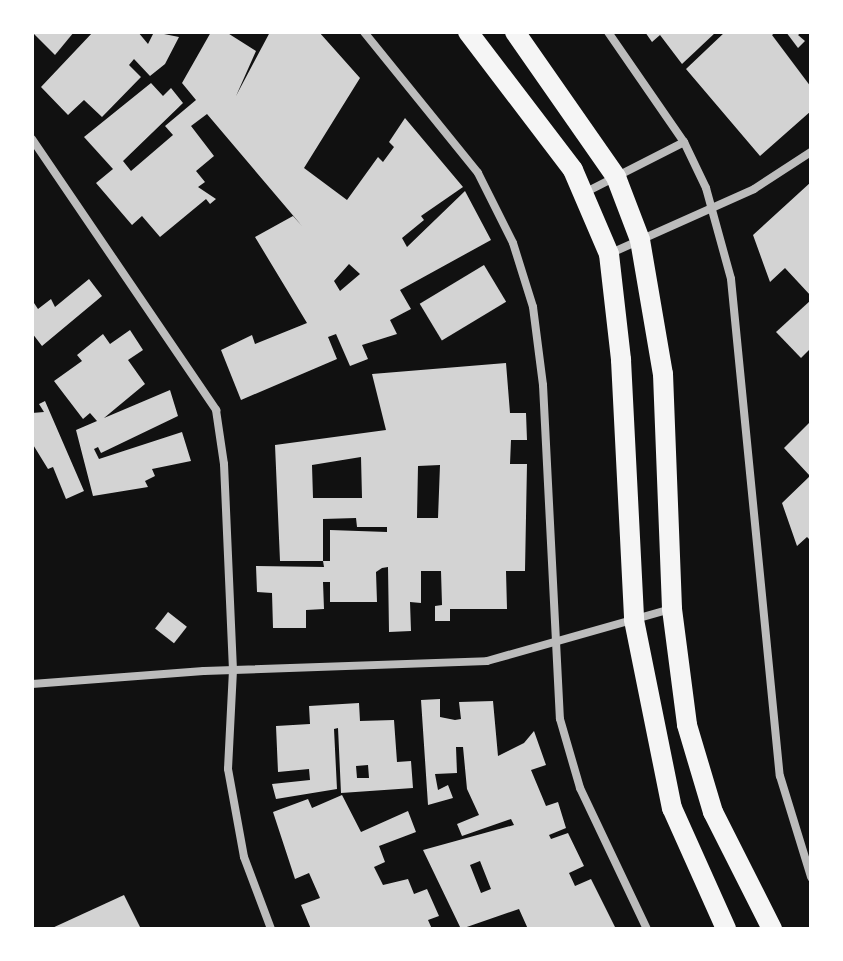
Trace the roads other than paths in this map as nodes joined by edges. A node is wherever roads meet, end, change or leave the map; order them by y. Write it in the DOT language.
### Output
graph roads {
  1 [pos="364,32"];
  2 [pos="468,32"];
  3 [pos="515,32"];
  4 [pos="608,32"];
  5 [pos="32,139"];
  6 [pos="684,142"];
  7 [pos="811,152"];
  8 [pos="616,177"];
  9 [pos="586,192"];
  10 [pos="712,206"];
  11 [pos="640,240"];
  12 [pos="609,254"];
  13 [pos="672,609"];
  14 [pos="634,620"];
  15 [pos="559,639"];
  16 [pos="233,670"];
  17 [pos="32,684"];
  18 [pos="811,877"];
  19 [pos="271,929"];
  20 [pos="647,929"];
  21 [pos="726,929"];
  22 [pos="772,929"];
  1 -- 15 [label="street"];
  2 -- 9 [label="main road"];
  3 -- 8 [label="main road"];
  4 -- 6 [label="street"];
  5 -- 16 [label="street"];
  6 -- 8 [label="street"];
  6 -- 10 [label="street"];
  7 -- 10 [label="street"];
  8 -- 9 [label="street"];
  8 -- 11 [label="main road"];
  9 -- 12 [label="main road"];
  10 -- 11 [label="street"];
  10 -- 18 [label="street"];
  11 -- 12 [label="street"];
  11 -- 13 [label="main road"];
  12 -- 14 [label="main road"];
  13 -- 14 [label="street"];
  13 -- 22 [label="main road"];
  14 -- 15 [label="street"];
  14 -- 21 [label="main road"];
  15 -- 16 [label="street"];
  15 -- 20 [label="street"];
  16 -- 17 [label="street"];
  16 -- 19 [label="street"];
}
